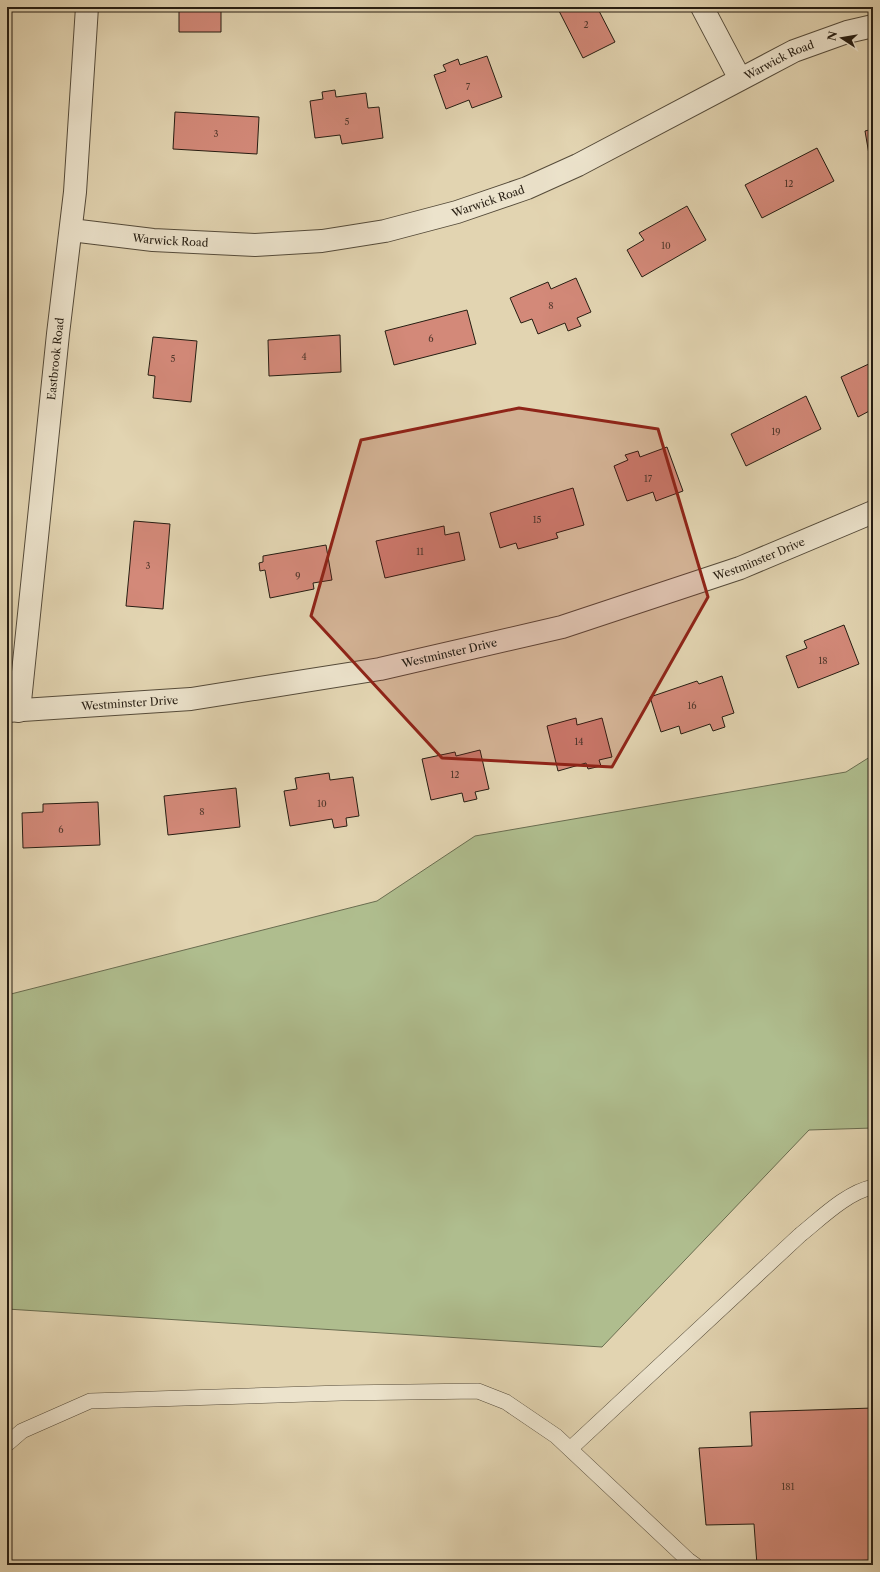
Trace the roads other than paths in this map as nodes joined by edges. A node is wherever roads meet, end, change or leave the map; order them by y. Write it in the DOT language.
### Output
graph roads {
  1 [pos="87,7"];
  2 [pos="702,7"];
  3 [pos="873,26"];
  4 [pos="740,79"];
  5 [pos="71,230"];
  6 [pos="873,512"];
  7 [pos="13,711"];
  8 [pos="873,1187"];
  9 [pos="7,1444"];
  10 [pos="570,1449"];
  11 [pos="695,1565"];
  1 -- 5 [label="street, Eastbrook Road"];
  2 -- 4 [label="street"];
  3 -- 4 [label="street, Warwick Road"];
  4 -- 5 [label="street, Warwick Road"];
  5 -- 7 [label="street, Eastbrook Road"];
  6 -- 7 [label="street, Westminster Drive"];
  8 -- 10 [label="lane"];
  9 -- 10 [label="lane"];
  10 -- 11 [label="lane"];
}
